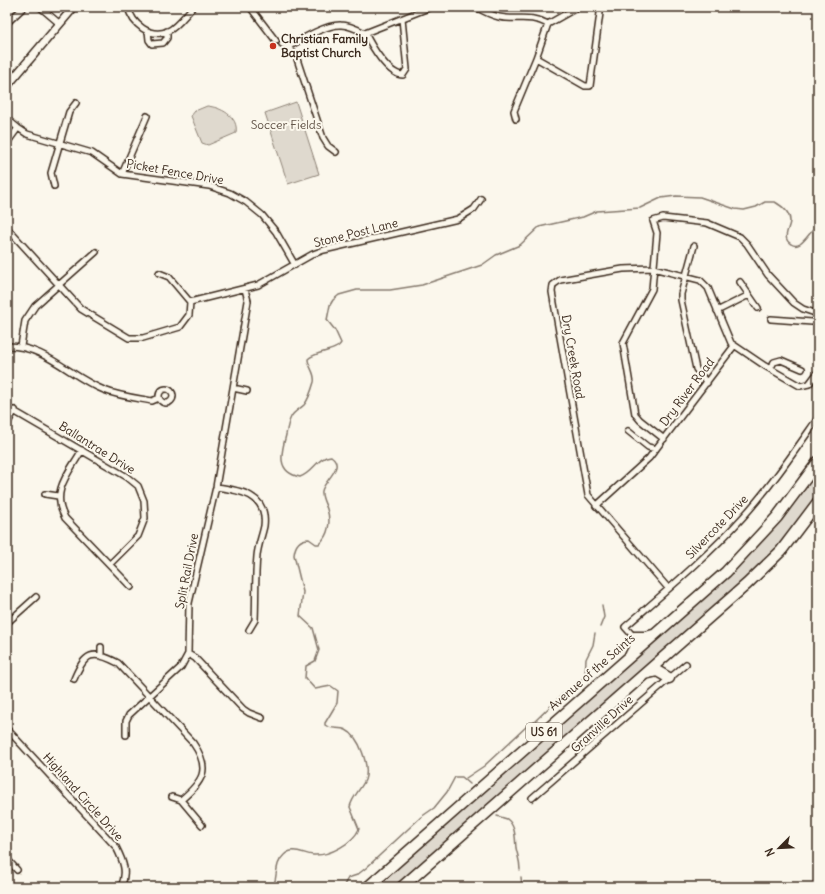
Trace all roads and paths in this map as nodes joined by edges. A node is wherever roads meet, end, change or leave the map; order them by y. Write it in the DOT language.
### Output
graph roads {
  1 [pos="24,7"];
  2 [pos="40,7"];
  3 [pos="74,7"];
  4 [pos="128,7"];
  5 [pos="193,7"];
  6 [pos="250,7"];
  7 [pos="431,7"];
  8 [pos="476,7"];
  9 [pos="578,7"];
  10 [pos="599,7"];
  11 [pos="402,19"];
  12 [pos="7,23"];
  13 [pos="60,24"];
  14 [pos="548,24"];
  15 [pos="148,31"];
  16 [pos="167,32"];
  17 [pos="365,33"];
  18 [pos="276,41"];
  19 [pos="282,44"];
  20 [pos="288,47"];
  21 [pos="536,58"];
  22 [pos="7,86"];
  23 [pos="76,103"];
  24 [pos="147,116"];
  25 [pos="7,119"];
  26 [pos="516,119"];
  27 [pos="18,128"];
  28 [pos="60,142"];
  29 [pos="7,143"];
  30 [pos="336,152"];
  31 [pos="122,174"];
  32 [pos="54,186"];
  33 [pos="481,198"];
  34 [pos="7,228"];
  35 [pos="694,246"];
  36 [pos="96,252"];
  37 [pos="295,265"];
  38 [pos="654,268"];
  39 [pos="159,273"];
  40 [pos="687,276"];
  41 [pos="740,282"];
  42 [pos="57,285"];
  43 [pos="245,289"];
  44 [pos="749,295"];
  45 [pos="190,302"];
  46 [pos="758,308"];
  47 [pos="717,311"];
  48 [pos="771,319"];
  49 [pos="818,319"];
  50 [pos="7,346"];
  51 [pos="21,346"];
  52 [pos="734,346"];
  53 [pos="770,369"];
  54 [pos="802,369"];
  55 [pos="818,372"];
  56 [pos="707,383"];
  57 [pos="233,388"];
  58 [pos="247,391"];
  59 [pos="159,398"];
  60 [pos="7,406"];
  61 [pos="15,410"];
  62 [pos="818,418"];
  63 [pos="7,424"];
  64 [pos="628,431"];
  65 [pos="664,439"];
  66 [pos="656,449"];
  67 [pos="82,450"];
  68 [pos="818,462"];
  69 [pos="216,487"];
  70 [pos="45,494"];
  71 [pos="58,496"];
  72 [pos="818,502"];
  73 [pos="596,506"];
  74 [pos="110,564"];
  75 [pos="131,587"];
  76 [pos="668,588"];
  77 [pos="36,597"];
  78 [pos="7,623"];
  79 [pos="250,630"];
  80 [pos="656,633"];
  81 [pos="634,637"];
  82 [pos="101,648"];
  83 [pos="670,652"];
  84 [pos="188,654"];
  85 [pos="100,656"];
  86 [pos="630,657"];
  87 [pos="686,664"];
  88 [pos="644,674"];
  89 [pos="669,678"];
  90 [pos="74,679"];
  91 [pos="149,696"];
  92 [pos="262,718"];
  93 [pos="7,729"];
  94 [pos="126,735"];
  95 [pos="172,797"];
  96 [pos="532,798"];
  97 [pos="180,800"];
  98 [pos="202,825"];
  99 [pos="7,860"];
  100 [pos="16,870"];
  101 [pos="121,887"];
  102 [pos="368,887"];
  103 [pos="402,887"];
  1 -- 12 [label="street"];
  2 -- 13 [label="street"];
  3 -- 13 [label="street"];
  4 -- 15 [label="street"];
  5 -- 16 [label="street"];
  6 -- 18 [label="street"];
  7 -- 11 [label="street"];
  8 -- 14 [label="street"];
  9 -- 14 [label="street"];
  10 -- 21 [label="street"];
  11 -- 17 [label="street"];
  11 -- 17 [label="street"];
  13 -- 22 [label="street"];
  14 -- 21 [label="street"];
  15 -- 16 [label="street"];
  15 -- 16 [label="street"];
  17 -- 20 [label="street"];
  19 -- 20 [label="street"];
  20 -- 30 [label="street"];
  21 -- 26 [label="street"];
  23 -- 28 [label="street"];
  24 -- 31 [label="street"];
  25 -- 27 [label="street, Picket Fence Drive"];
  27 -- 28 [label="street, Picket Fence Drive"];
  27 -- 29 [label="street"];
  28 -- 31 [label="street, Picket Fence Drive"];
  28 -- 32 [label="street"];
  31 -- 37 [label="street, Picket Fence Drive"];
  33 -- 37 [label="street, Stone Post Lane"];
  34 -- 42 [label="street"];
  35 -- 40 [label="street"];
  36 -- 42 [label="street"];
  37 -- 43 [label="street, Stone Post Lane"];
  38 -- 40 [label="street, Dry Creek Road"];
  38 -- 49 [label="street"];
  38 -- 65 [label="street"];
  38 -- 73 [label="street, Dry Creek Road"];
  39 -- 45 [label="street"];
  40 -- 47 [label="street, Dry Creek Road"];
  40 -- 56 [label="street"];
  41 -- 44 [label="street"];
  42 -- 45 [label="street"];
  42 -- 51 [label="street"];
  43 -- 45 [label="street, Stone Post Lane"];
  43 -- 57 [label="street, Split Rail Drive"];
  44 -- 46 [label="street"];
  44 -- 47 [label="street"];
  47 -- 52 [label="street, Dry Creek Road"];
  48 -- 49 [label="street"];
  50 -- 51 [label="street"];
  51 -- 59 [label="street"];
  52 -- 53 [label="street, Dry Creek Road"];
  52 -- 56 [label="street, Dry River Road"];
  53 -- 54 [label="street"];
  53 -- 55 [label="street, Dry Creek Road"];
  56 -- 65 [label="street, Dry River Road"];
  57 -- 58 [label="street"];
  57 -- 69 [label="street, Split Rail Drive"];
  60 -- 61 [label="street, Ballantrae Drive"];
  61 -- 63 [label="street"];
  61 -- 67 [label="street, Ballantrae Drive"];
  62 -- 76 [label="street, Silvercote Drive"];
  64 -- 66 [label="street"];
  65 -- 66 [label="street, Dry River Road"];
  66 -- 73 [label="street, Dry River Road"];
  67 -- 71 [label="street"];
  67 -- 74 [label="street, Ballantrae Drive"];
  68 -- 80 [label="highway, Avenue of the Saints / US 61"];
  69 -- 79 [label="street"];
  69 -- 84 [label="street, Split Rail Drive"];
  70 -- 71 [label="street"];
  71 -- 74 [label="street"];
  72 -- 83 [label="highway, US 61"];
  73 -- 76 [label="street, Dry Creek Road"];
  74 -- 75 [label="street"];
  76 -- 81 [label="street, Silvercote Drive"];
  77 -- 78 [label="street"];
  80 -- 81 [label="highway"];
  80 -- 86 [label="highway, Avenue of the Saints / US 61"];
  81 -- 86 [label="highway"];
  82 -- 85 [label="street"];
  83 -- 88 [label="highway, US 61"];
  83 -- 89 [label="highway"];
  84 -- 91 [label="street"];
  84 -- 92 [label="street"];
  85 -- 90 [label="street"];
  85 -- 91 [label="street"];
  86 -- 102 [label="highway, Avenue of the Saints / US 61"];
  87 -- 89 [label="street, Granville Drive"];
  88 -- 89 [label="highway"];
  88 -- 103 [label="highway, US 61"];
  89 -- 96 [label="street, Granville Drive"];
  91 -- 94 [label="street"];
  91 -- 97 [label="street"];
  93 -- 101 [label="street, Highland Circle Drive"];
  95 -- 97 [label="street"];
  97 -- 98 [label="street"];
  99 -- 100 [label="street"];
}
